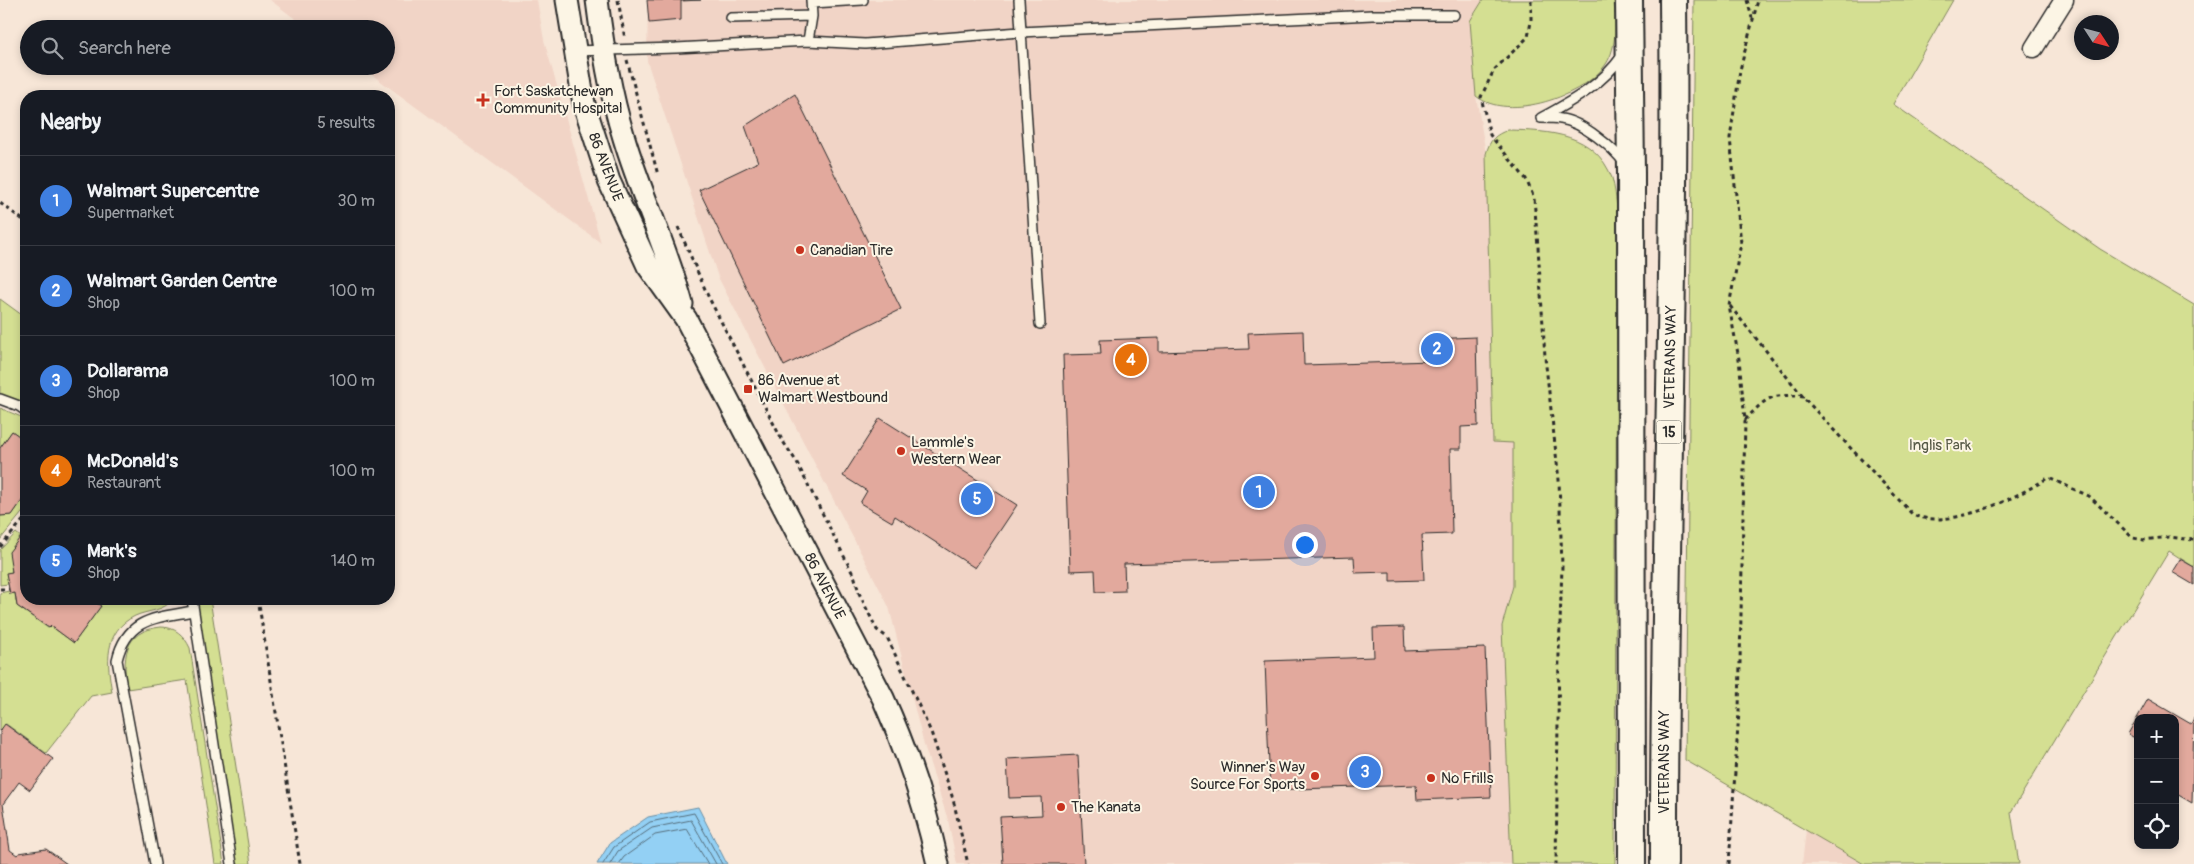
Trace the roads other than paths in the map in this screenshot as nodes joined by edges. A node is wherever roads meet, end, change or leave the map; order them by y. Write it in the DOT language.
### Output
graph roads {
  1 [pos="567,0"];
  2 [pos="597,0"];
  3 [pos="863,0"];
  4 [pos="1018,0"];
  5 [pos="1629,0"];
  6 [pos="2064,0"];
  7 [pos="811,2"];
  8 [pos="1671,5"];
  9 [pos="1454,14"];
  10 [pos="812,16"];
  11 [pos="732,18"];
  12 [pos="1020,32"];
  13 [pos="808,41"];
  14 [pos="1630,45"];
  15 [pos="2034,48"];
  16 [pos="603,49"];
  17 [pos="574,51"];
  18 [pos="1631,172"];
  19 [pos="686,319"];
  20 [pos="1040,324"];
  21 [pos="0,399"];
  22 [pos="20,407"];
  23 [pos="193,605"];
  24 [pos="194,611"];
  25 [pos="155,864"];
  26 [pos="232,864"];
  27 [pos="938,864"];
  28 [pos="1632,864"];
  29 [pos="1664,864"];
  1 -- 17 [label="street, 86 AVENUE"];
  2 -- 16 [label="street, 86 AVENUE"];
  3 -- 7 [label="lane"];
  4 -- 12 [label="lane"];
  5 -- 14 [label="main road, VETERANS WAY"];
  6 -- 15 [label="street"];
  7 -- 10 [label="lane"];
  8 -- 29 [label="main road, VETERANS WAY / 15"];
  9 -- 12 [label="lane"];
  10 -- 11 [label="lane"];
  10 -- 13 [label="lane"];
  12 -- 13 [label="lane"];
  12 -- 20 [label="lane"];
  13 -- 16 [label="lane"];
  14 -- 18 [label="main road, VETERANS WAY"];
  14 -- 18 [label="lane"];
  16 -- 17 [label="lane"];
  16 -- 19 [label="street, 86 AVENUE"];
  17 -- 19 [label="street, 86 AVENUE"];
  18 -- 28 [label="main road, VETERANS WAY"];
  19 -- 27 [label="street, 86 AVENUE"];
  21 -- 22 [label="lane"];
  23 -- 24 [label="lane"];
  24 -- 25 [label="lane"];
  24 -- 26 [label="lane"];
}
